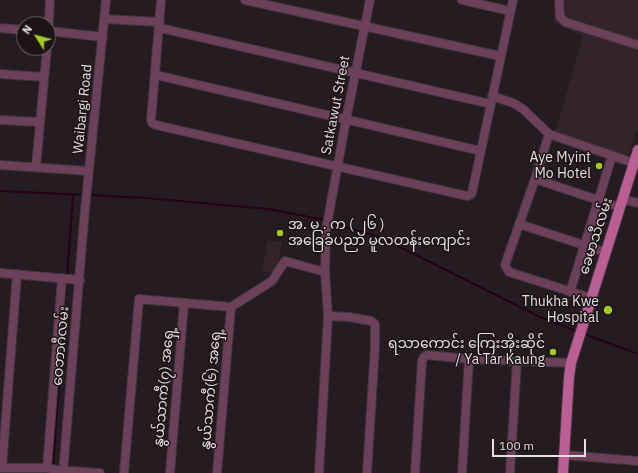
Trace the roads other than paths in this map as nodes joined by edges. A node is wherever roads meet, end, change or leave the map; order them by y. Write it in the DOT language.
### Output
graph roads {
  1 [pos="50,0"];
  2 [pos="106,0"];
  3 [pos="161,0"];
  4 [pos="245,0"];
  5 [pos="370,0"];
  6 [pos="462,0"];
  7 [pos="513,0"];
  8 [pos="559,0"];
  9 [pos="510,11"];
  10 [pos="49,16"];
  11 [pos="104,20"];
  12 [pos="160,25"];
  13 [pos="364,27"];
  14 [pos="0,28"];
  15 [pos="16,29"];
  16 [pos="56,32"];
  17 [pos="103,36"];
  18 [pos="638,45"];
  19 [pos="46,56"];
  20 [pos="500,56"];
  21 [pos="0,74"];
  22 [pos="355,74"];
  23 [pos="156,75"];
  24 [pos="44,77"];
  25 [pos="492,100"];
  26 [pos="0,120"];
  27 [pos="346,120"];
  28 [pos="40,122"];
  29 [pos="549,134"];
  30 [pos="481,151"];
  31 [pos="638,152"];
  32 [pos="612,156"];
  33 [pos="634,164"];
  34 [pos="0,165"];
  35 [pos="36,167"];
  36 [pos="337,167"];
  37 [pos="89,171"];
  38 [pos="535,179"];
  39 [pos="598,200"];
  40 [pos="621,203"];
  41 [pos="638,203"];
  42 [pos="84,220"];
  43 [pos="519,224"];
  44 [pos="584,245"];
  45 [pos="605,252"];
  46 [pos="325,272"];
  47 [pos="0,273"];
  48 [pos="17,274"];
  49 [pos="64,278"];
  50 [pos="78,280"];
  51 [pos="570,292"];
  52 [pos="591,298"];
  53 [pos="184,303"];
  54 [pos="231,307"];
  55 [pos="328,316"];
  56 [pos="468,360"];
  57 [pos="517,361"];
  58 [pos="572,363"];
  59 [pos="3,417"];
  60 [pos="564,455"];
  61 [pos="638,461"];
  62 [pos="1,468"];
  63 [pos="56,470"];
  64 [pos="100,473"];
  65 [pos="124,473"];
  66 [pos="170,473"];
  67 [pos="217,473"];
  68 [pos="319,473"];
  69 [pos="367,473"];
  70 [pos="415,473"];
  71 [pos="462,473"];
  72 [pos="510,473"];
  73 [pos="563,473"];
  1 -- 10 [label="street"];
  2 -- 11 [label="street, Waibargi Road"];
  3 -- 12 [label="street"];
  4 -- 13 [label="street"];
  5 -- 13 [label="street, Satkawut Street"];
  6 -- 9 [label="street"];
  7 -- 9 [label="street"];
  8 -- 18 [label="street"];
  9 -- 20 [label="street"];
  11 -- 12 [label="street"];
  11 -- 17 [label="street, Waibargi Road"];
  12 -- 22 [label="street"];
  12 -- 23 [label="street"];
  13 -- 20 [label="street"];
  13 -- 22 [label="street, Satkawut Street"];
  14 -- 15 [label="street"];
  16 -- 17 [label="street"];
  17 -- 37 [label="street, Waibargi Road"];
  19 -- 24 [label="street"];
  20 -- 25 [label="street"];
  21 -- 24 [label="street"];
  22 -- 25 [label="street"];
  22 -- 27 [label="street, Satkawut Street"];
  23 -- 27 [label="street"];
  23 -- 36 [label="street"];
  24 -- 28 [label="street"];
  25 -- 29 [label="street"];
  25 -- 30 [label="street"];
  26 -- 28 [label="street"];
  27 -- 30 [label="street"];
  27 -- 36 [label="street, Satkawut Street"];
  28 -- 35 [label="street"];
  29 -- 32 [label="street"];
  29 -- 38 [label="street"];
  30 -- 36 [label="street"];
  31 -- 33 [label="main road, ခေမာသီလမ်း"];
  32 -- 33 [label="street"];
  32 -- 39 [label="street"];
  33 -- 40 [label="main road, ခေမာသီလမ်း"];
  34 -- 35 [label="street"];
  35 -- 37 [label="street"];
  36 -- 46 [label="street, Satkawut Street"];
  37 -- 42 [label="street, Waibargi Road"];
  38 -- 39 [label="street"];
  38 -- 43 [label="street"];
  39 -- 40 [label="street"];
  39 -- 44 [label="street"];
  40 -- 41 [label="street"];
  40 -- 45 [label="main road, ခေမာသီလမ်း"];
  42 -- 50 [label="street, ဝေဘာဂီလမ်း"];
  43 -- 44 [label="street"];
  43 -- 51 [label="street"];
  44 -- 45 [label="street"];
  44 -- 51 [label="street"];
  45 -- 52 [label="main road, ခေမာသီလမ်း"];
  46 -- 54 [label="street"];
  46 -- 55 [label="street, Satkawut Street"];
  47 -- 48 [label="street"];
  48 -- 49 [label="street"];
  48 -- 59 [label="street"];
  49 -- 50 [label="street"];
  49 -- 63 [label="street"];
  50 -- 63 [label="street, ဝေဘာဂီလမ်း"];
  51 -- 52 [label="street"];
  52 -- 58 [label="main road, ခေမာသီလမ်း"];
  53 -- 54 [label="street"];
  53 -- 65 [label="street"];
  53 -- 66 [label="street, နွယ်သာကီ(၇) အရှေ့"];
  54 -- 67 [label="street, နွယ်သာကီ(၆) အရှေ့"];
  55 -- 68 [label="street, Satkawut Street"];
  55 -- 69 [label="street"];
  56 -- 57 [label="street"];
  56 -- 70 [label="street"];
  56 -- 71 [label="street"];
  57 -- 58 [label="street"];
  57 -- 72 [label="street"];
  58 -- 60 [label="main road, ခေမာသီလမ်း"];
  59 -- 62 [label="street"];
  60 -- 61 [label="street"];
  60 -- 73 [label="main road, ခေမာသီလမ်း"];
  62 -- 63 [label="street"];
  63 -- 64 [label="street"];
}
